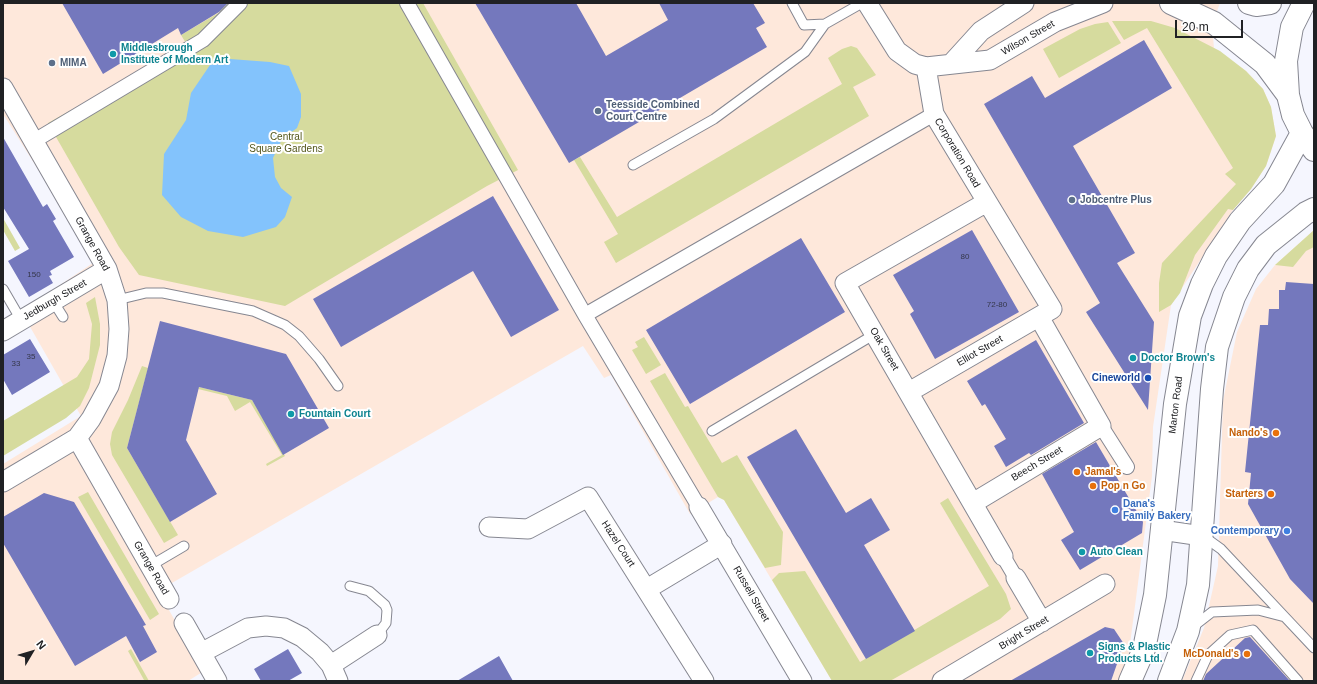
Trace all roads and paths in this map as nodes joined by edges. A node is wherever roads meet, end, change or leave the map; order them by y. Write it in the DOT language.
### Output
graph roads {
  1 [pos="240,3"];
  2 [pos="407,3"];
  3 [pos="792,3"];
  4 [pos="862,3"];
  5 [pos="867,3"];
  6 [pos="1024,3"];
  7 [pos="1104,3"];
  8 [pos="1171,3"];
  9 [pos="1249,3"];
  10 [pos="1270,3"];
  11 [pos="1304,3"];
  12 [pos="227,9"];
  13 [pos="825,24"];
  14 [pos="951,64"];
  15 [pos="926,67"];
  16 [pos="3,88"];
  17 [pos="1288,95"];
  18 [pos="934,114"];
  19 [pos="34,141"];
  20 [pos="1308,142"];
  21 [pos="634,165"];
  22 [pos="987,202"];
  23 [pos="1314,209"];
  24 [pos="107,269"];
  25 [pos="3,289"];
  26 [pos="117,300"];
  27 [pos="53,301"];
  28 [pos="1045,313"];
  29 [pos="585,316"];
  30 [pos="63,317"];
  31 [pos="21,320"];
  32 [pos="3,331"];
  33 [pos="875,334"];
  34 [pos="338,386"];
  35 [pos="909,392"];
  36 [pos="1102,426"];
  37 [pos="712,431"];
  38 [pos="77,438"];
  39 [pos="1126,467"];
  40 [pos="3,482"];
  41 [pos="973,503"];
  42 [pos="699,507"];
  43 [pos="489,527"];
  44 [pos="1161,530"];
  45 [pos="1202,536"];
  46 [pos="722,544"];
  47 [pos="184,546"];
  48 [pos="1003,556"];
  49 [pos="150,566"];
  50 [pos="1016,578"];
  51 [pos="1105,584"];
  52 [pos="350,586"];
  53 [pos="647,589"];
  54 [pos="170,599"];
  55 [pos="1285,617"];
  56 [pos="1042,622"];
  57 [pos="184,623"];
  58 [pos="1188,631"];
  59 [pos="377,635"];
  60 [pos="1314,648"];
  61 [pos="201,653"];
  62 [pos="334,673"];
  63 [pos="217,681"];
  64 [pos="704,681"];
  65 [pos="802,681"];
  66 [pos="942,681"];
  67 [pos="1130,681"];
  68 [pos="1168,681"];
  69 [pos="1196,681"];
  70 [pos="1298,681"];
  1 -- 12 [label="street"];
  2 -- 29 [label="street"];
  3 -- 13 [label="lane"];
  4 -- 13 [label="lane"];
  5 -- 15 [label="street"];
  6 -- 14 [label="street"];
  7 -- 14 [label="street, Wilson Street"];
  8 -- 17 [label="street"];
  9 -- 10 [label="street"];
  11 -- 17 [label="street"];
  12 -- 19 [label="street"];
  13 -- 21 [label="lane"];
  14 -- 15 [label="street, Wilson Street"];
  15 -- 18 [label="street, Corporation Road"];
  16 -- 19 [label="street, Grange Road"];
  17 -- 20 [label="street"];
  18 -- 22 [label="street, Corporation Road"];
  18 -- 29 [label="street"];
  19 -- 24 [label="street, Grange Road"];
  20 -- 44 [label="street, Marton Road"];
  22 -- 28 [label="street, Corporation Road"];
  22 -- 33 [label="street, Oak Street"];
  23 -- 45 [label="street"];
  24 -- 26 [label="street, Grange Road"];
  24 -- 27 [label="street, Jedburgh Street"];
  25 -- 31 [label="lane"];
  26 -- 34 [label="lane"];
  26 -- 38 [label="street, Grange Road"];
  27 -- 30 [label="lane"];
  27 -- 31 [label="street, Jedburgh Street"];
  28 -- 35 [label="street, Elliot Street"];
  28 -- 36 [label="street, Corporation Road"];
  29 -- 42 [label="street"];
  31 -- 32 [label="street, Jedburgh Street"];
  33 -- 35 [label="street, Oak Street"];
  33 -- 37 [label="lane"];
  35 -- 41 [label="street, Oak Street"];
  36 -- 39 [label="street"];
  36 -- 41 [label="street, Beech Street"];
  38 -- 40 [label="street"];
  38 -- 49 [label="street, Grange Road"];
  41 -- 48 [label="street, Oak Street"];
  42 -- 46 [label="street, Russell Street"];
  43 -- 53 [label="street, Hazel Court"];
  44 -- 45 [label="street"];
  44 -- 67 [label="street, Marton Road"];
  45 -- 55 [label="lane"];
  45 -- 58 [label="street"];
  46 -- 53 [label="street"];
  46 -- 65 [label="street, Russell Street"];
  47 -- 49 [label="lane"];
  48 -- 50 [label="street"];
  49 -- 54 [label="street, Grange Road"];
  50 -- 56 [label="street"];
  51 -- 56 [label="street, Bright Street"];
  52 -- 59 [label="lane"];
  53 -- 64 [label="street, Hazel Court"];
  55 -- 58 [label="lane"];
  55 -- 60 [label="lane"];
  56 -- 66 [label="street, Bright Street"];
  57 -- 61 [label="street"];
  58 -- 68 [label="street"];
  59 -- 62 [label="street"];
  61 -- 62 [label="street"];
  61 -- 63 [label="street"];
  69 -- 70 [label="lane"];
}
